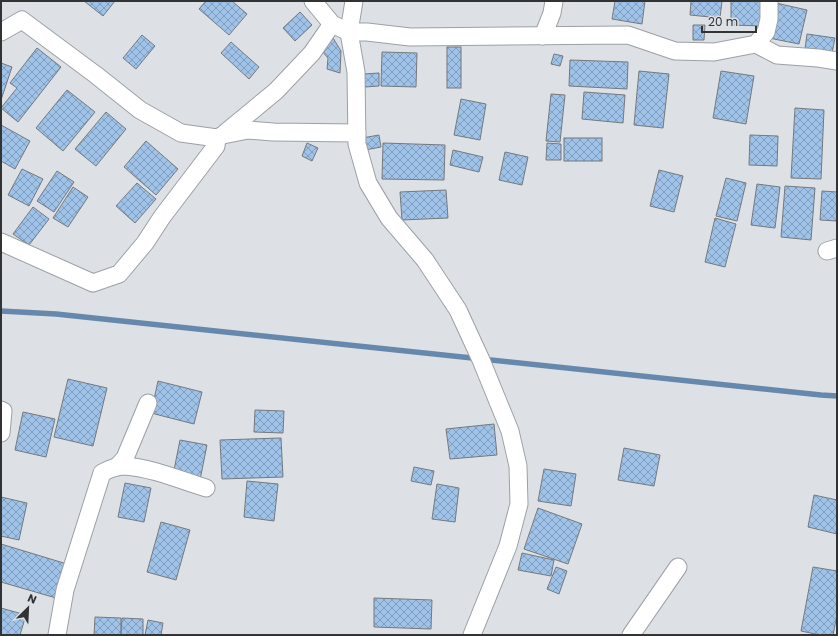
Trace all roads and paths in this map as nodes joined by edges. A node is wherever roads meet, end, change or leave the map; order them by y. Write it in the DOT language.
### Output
graph roads {
  1 [pos="313,1"];
  2 [pos="354,1"];
  3 [pos="554,1"];
  4 [pos="769,1"];
  5 [pos="332,24"];
  6 [pos="1,32"];
  7 [pos="350,32"];
  8 [pos="543,36"];
  9 [pos="756,44"];
  10 [pos="837,61"];
  11 [pos="357,132"];
  12 [pos="220,137"];
  13 [pos="1,242"];
  14 [pos="148,403"];
  15 [pos="1,410"];
  16 [pos="1,433"];
  17 [pos="117,467"];
  18 [pos="206,488"];
  19 [pos="678,567"];
  20 [pos="57,635"];
  21 [pos="472,635"];
  22 [pos="631,635"];
  1 -- 5 [label="street"];
  2 -- 7 [label="street"];
  3 -- 8 [label="street"];
  4 -- 9 [label="street"];
  5 -- 7 [label="street"];
  5 -- 12 [label="street"];
  6 -- 12 [label="street"];
  7 -- 8 [label="street"];
  7 -- 11 [label="street"];
  8 -- 9 [label="street"];
  9 -- 10 [label="street"];
  11 -- 12 [label="street"];
  11 -- 21 [label="street"];
  12 -- 13 [label="street"];
  14 -- 17 [label="street"];
  15 -- 16 [label="street"];
  17 -- 18 [label="street"];
  17 -- 20 [label="street"];
  19 -- 22 [label="street"];
}
